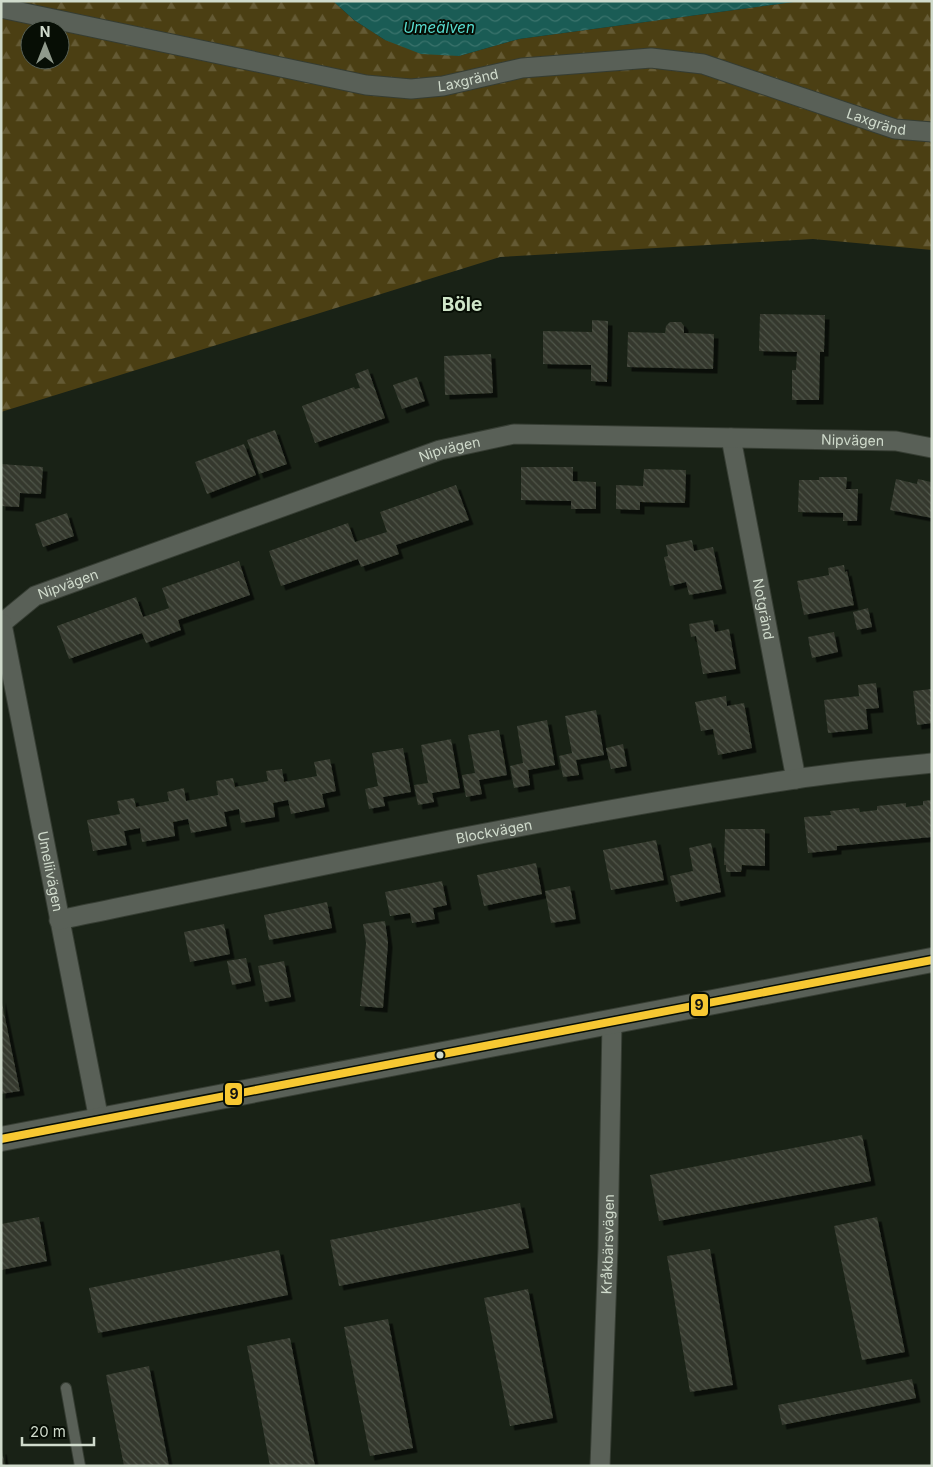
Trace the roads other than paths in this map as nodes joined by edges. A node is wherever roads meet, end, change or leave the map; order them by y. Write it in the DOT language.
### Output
graph roads {
  1 [pos="1,8"];
  2 [pos="932,132"];
  3 [pos="730,438"];
  4 [pos="932,448"];
  5 [pos="2,624"];
  6 [pos="932,763"];
  7 [pos="796,779"];
  8 [pos="60,920"];
  9 [pos="932,960"];
  10 [pos="612,1021"];
  11 [pos="99,1120"];
  12 [pos="1,1139"];
  13 [pos="66,1388"];
  14 [pos="80,1466"];
  15 [pos="600,1466"];
  1 -- 2 [label="street, Laxgränd"];
  3 -- 4 [label="street, Nipvägen"];
  3 -- 5 [label="street, Nipvägen"];
  3 -- 7 [label="street, Notgränd"];
  5 -- 8 [label="street, Umeliivägen"];
  6 -- 7 [label="street, Blockvägen"];
  7 -- 8 [label="street, Blockvägen"];
  8 -- 11 [label="street, Umeliivägen"];
  9 -- 10 [label="street"];
  10 -- 11 [label="street"];
  10 -- 15 [label="street, Kråkbärsvägen"];
  11 -- 12 [label="street"];
  13 -- 14 [label="lane"];
}
